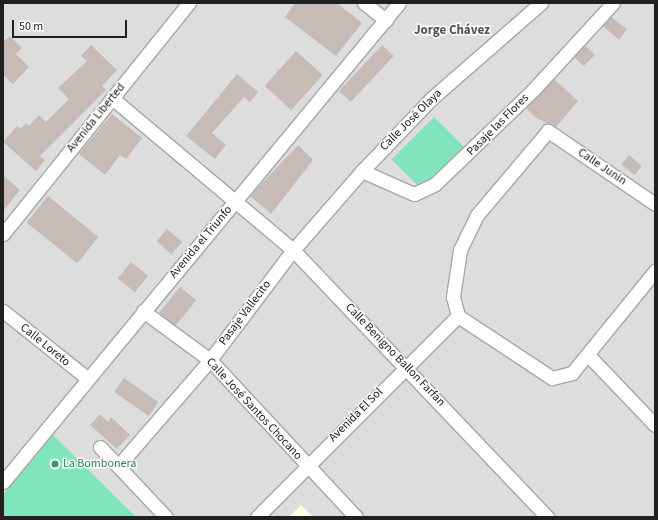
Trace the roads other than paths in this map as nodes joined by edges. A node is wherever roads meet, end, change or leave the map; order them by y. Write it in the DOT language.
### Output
graph roads {
  1 [pos="189,3"];
  2 [pos="364,3"];
  3 [pos="399,3"];
  4 [pos="541,3"];
  5 [pos="613,3"];
  6 [pos="386,20"];
  7 [pos="112,98"];
  8 [pos="362,171"];
  9 [pos="236,200"];
  10 [pos="655,204"];
  11 [pos="3,234"];
  12 [pos="293,250"];
  13 [pos="655,271"];
  14 [pos="3,311"];
  15 [pos="143,311"];
  16 [pos="458,316"];
  17 [pos="588,356"];
  18 [pos="210,360"];
  19 [pos="406,366"];
  20 [pos="87,378"];
  21 [pos="655,425"];
  22 [pos="100,447"];
  23 [pos="307,465"];
  24 [pos="118,466"];
  25 [pos="3,482"];
  26 [pos="166,517"];
  27 [pos="257,517"];
  28 [pos="356,517"];
  29 [pos="547,517"];
  1 -- 7 [label="street, Avenida Liberted"];
  2 -- 6 [label="street"];
  3 -- 6 [label="street, Avenida el Triunfo"];
  4 -- 8 [label="street, Calle José Olaya"];
  5 -- 8 [label="street, Pasaje las Flores"];
  6 -- 9 [label="street, Avenida el Triunfo"];
  7 -- 9 [label="street, Calle Benigno Ballon Farfan"];
  7 -- 11 [label="street, Avenida Liberted"];
  8 -- 12 [label="street, Calle José Olaya"];
  9 -- 12 [label="street, Calle Benigno Ballon Farfan"];
  9 -- 15 [label="street, Avenida el Triunfo"];
  10 -- 16 [label="street, Calle Junin"];
  12 -- 18 [label="street, Pasaje Vallecito"];
  12 -- 19 [label="street, Calle Benigno Ballon Farfan"];
  13 -- 17 [label="street"];
  14 -- 20 [label="street, Calle Loreto"];
  15 -- 18 [label="street, Calle José Santos Chocano"];
  15 -- 20 [label="street, Avenida el Triunfo"];
  16 -- 17 [label="street"];
  16 -- 19 [label="street, Avenida El Sol"];
  17 -- 21 [label="street"];
  18 -- 23 [label="street, Calle José Santos Chocano"];
  18 -- 24 [label="street, Pasaje Vallecito"];
  19 -- 23 [label="street, Avenida El Sol"];
  19 -- 29 [label="street, Calle Benigno Ballon Farfan"];
  20 -- 25 [label="street, Avenida el Triunfo"];
  22 -- 24 [label="street"];
  23 -- 27 [label="street, Avenida El Sol"];
  23 -- 28 [label="street, Calle José Santos Chocano"];
  24 -- 26 [label="street"];
}
